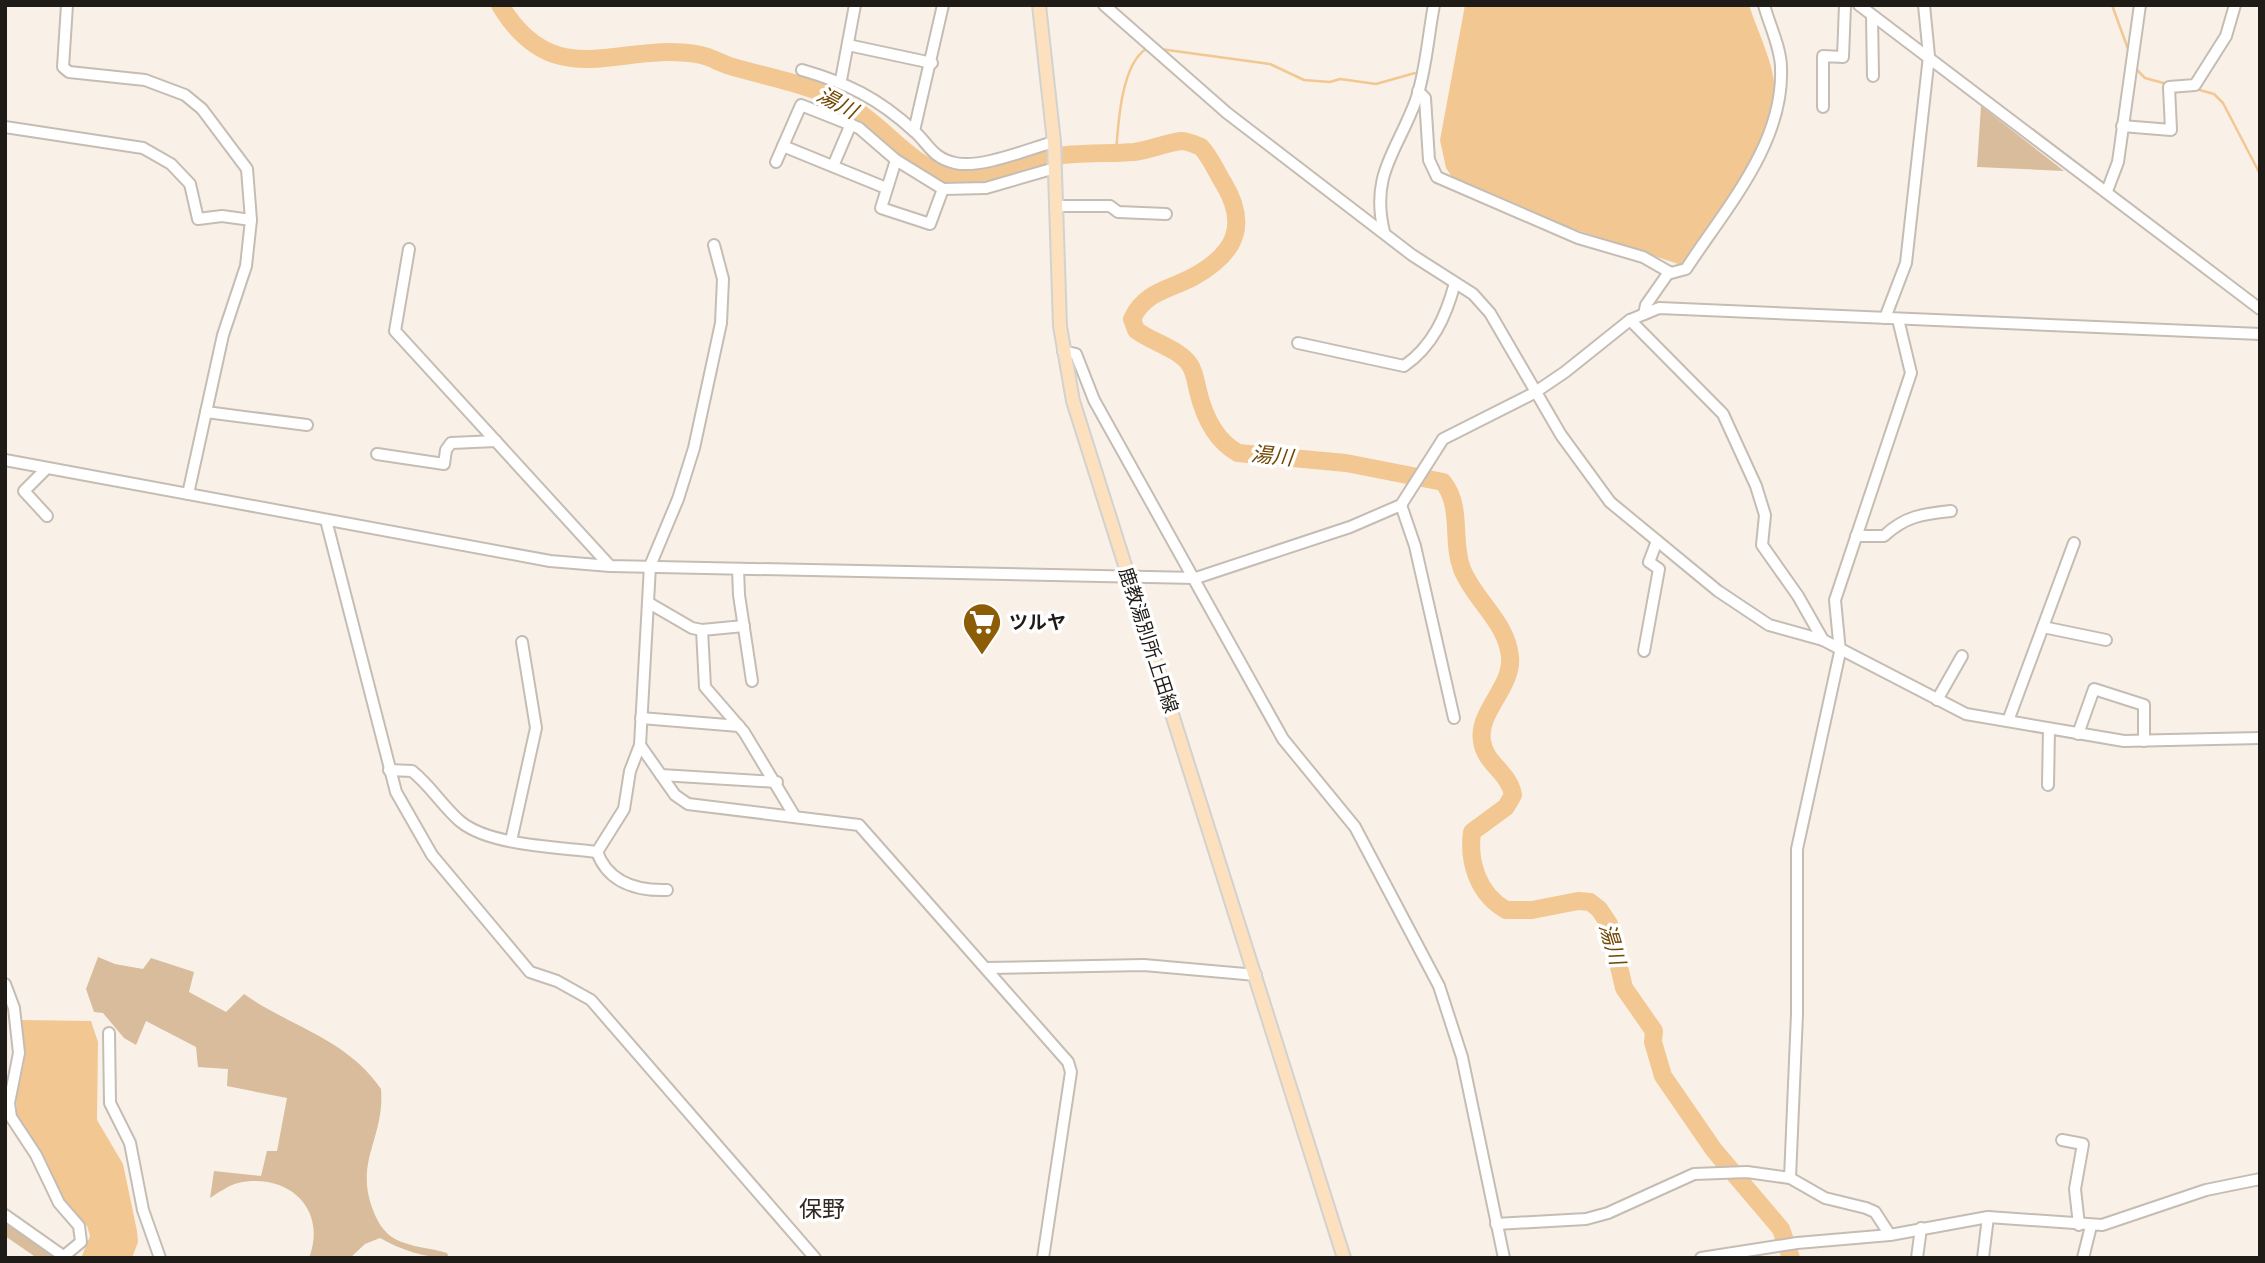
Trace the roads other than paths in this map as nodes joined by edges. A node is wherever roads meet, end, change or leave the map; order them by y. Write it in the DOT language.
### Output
graph roads {
  1 [pos="67,5"];
  2 [pos="855,5"];
  3 [pos="943,5"];
  4 [pos="1039,5"];
  5 [pos="1104,5"];
  6 [pos="1434,5"];
  7 [pos="1763,5"];
  8 [pos="1844,5"];
  9 [pos="1860,5"];
  10 [pos="2140,5"];
  11 [pos="2235,5"];
  12 [pos="1925,7"];
  13 [pos="1872,16"];
  14 [pos="848,45"];
  15 [pos="1929,56"];
  16 [pos="932,63"];
  17 [pos="802,70"];
  18 [pos="1873,76"];
  19 [pos="841,80"];
  20 [pos="1418,90"];
  21 [pos="1823,107"];
  22 [pos="852,124"];
  23 [pos="2122,126"];
  24 [pos="5,127"];
  25 [pos="914,131"];
  26 [pos="1054,145"];
  27 [pos="783,146"];
  28 [pos="896,160"];
  29 [pos="776,162"];
  30 [pos="833,166"];
  31 [pos="1055,166"];
  32 [pos="886,188"];
  33 [pos="943,189"];
  34 [pos="2107,191"];
  35 [pos="1056,206"];
  36 [pos="1166,215"];
  37 [pos="251,220"];
  38 [pos="1384,232"];
  39 [pos="714,245"];
  40 [pos="409,249"];
  41 [pos="1669,272"];
  42 [pos="1455,283"];
  43 [pos="2260,309"];
  44 [pos="1644,314"];
  45 [pos="1885,318"];
  46 [pos="1898,319"];
  47 [pos="1630,320"];
  48 [pos="2260,334"];
  49 [pos="1297,343"];
  50 [pos="1063,351"];
  51 [pos="1534,393"];
  52 [pos="206,412"];
  53 [pos="307,425"];
  54 [pos="496,442"];
  55 [pos="377,454"];
  56 [pos="5,460"];
  57 [pos="47,468"];
  58 [pos="188,494"];
  59 [pos="1401,505"];
  60 [pos="1951,511"];
  61 [pos="47,516"];
  62 [pos="326,520"];
  63 [pos="1856,536"];
  64 [pos="1657,541"];
  65 [pos="2074,543"];
  66 [pos="610,566"];
  67 [pos="650,566"];
  68 [pos="738,569"];
  69 [pos="1128,577"];
  70 [pos="1196,578"];
  71 [pos="649,603"];
  72 [pos="744,625"];
  73 [pos="2043,627"];
  74 [pos="702,630"];
  75 [pos="1823,640"];
  76 [pos="2106,640"];
  77 [pos="522,642"];
  78 [pos="1644,651"];
  79 [pos="1840,652"];
  80 [pos="1962,656"];
  81 [pos="752,681"];
  82 [pos="1937,700"];
  83 [pos="641,718"];
  84 [pos="1454,718"];
  85 [pos="2008,721"];
  86 [pos="739,726"];
  87 [pos="2049,729"];
  88 [pos="2078,734"];
  89 [pos="2260,738"];
  90 [pos="2144,741"];
  91 [pos="640,745"];
  92 [pos="389,770"];
  93 [pos="661,775"];
  94 [pos="777,782"];
  95 [pos="2048,785"];
  96 [pos="794,814"];
  97 [pos="511,841"];
  98 [pos="597,852"];
  99 [pos="667,890"];
  100 [pos="986,968"];
  101 [pos="1256,975"];
  102 [pos="5,984"];
  103 [pos="109,1033"];
  104 [pos="2062,1140"];
  105 [pos="1790,1178"];
  106 [pos="2260,1179"];
  107 [pos="5,1215"];
  108 [pos="1988,1217"];
  109 [pos="1496,1224"];
  110 [pos="2079,1225"];
  111 [pos="2091,1226"];
  112 [pos="1921,1228"];
  113 [pos="1889,1234"];
  114 [pos="65,1257"];
  115 [pos="160,1258"];
  116 [pos="815,1258"];
  117 [pos="1043,1258"];
  118 [pos="1344,1258"];
  119 [pos="1504,1258"];
  120 [pos="1700,1258"];
  121 [pos="1917,1258"];
  122 [pos="1983,1258"];
  123 [pos="2083,1258"];
  1 -- 37 [label="street"];
  2 -- 14 [label="street"];
  3 -- 16 [label="street"];
  4 -- 26 [label="main road, 鹿教湯別所上田線"];
  5 -- 38 [label="street"];
  6 -- 20 [label="street"];
  7 -- 41 [label="street"];
  8 -- 21 [label="street"];
  9 -- 13 [label="street"];
  10 -- 23 [label="street"];
  11 -- 23 [label="street"];
  12 -- 15 [label="street"];
  13 -- 15 [label="street"];
  13 -- 18 [label="street"];
  14 -- 16 [label="street"];
  14 -- 19 [label="street"];
  15 -- 34 [label="street"];
  15 -- 45 [label="street"];
  16 -- 25 [label="street"];
  17 -- 19 [label="street"];
  19 -- 25 [label="street"];
  20 -- 38 [label="street"];
  20 -- 41 [label="street"];
  22 -- 27 [label="street"];
  22 -- 28 [label="street"];
  22 -- 30 [label="street"];
  23 -- 34 [label="street"];
  24 -- 37 [label="street"];
  25 -- 26 [label="street"];
  26 -- 31 [label="main road, 鹿教湯別所上田線"];
  27 -- 29 [label="street"];
  27 -- 30 [label="street"];
  28 -- 32 [label="street"];
  28 -- 33 [label="street"];
  30 -- 32 [label="street"];
  31 -- 33 [label="street"];
  31 -- 35 [label="main road, 鹿教湯別所上田線"];
  32 -- 33 [label="street"];
  34 -- 43 [label="street"];
  35 -- 36 [label="street"];
  35 -- 50 [label="main road, 鹿教湯別所上田線"];
  37 -- 52 [label="street"];
  38 -- 42 [label="street"];
  39 -- 67 [label="street"];
  40 -- 54 [label="street"];
  41 -- 44 [label="street"];
  42 -- 49 [label="street"];
  42 -- 51 [label="street"];
  44 -- 45 [label="street"];
  44 -- 47 [label="street"];
  45 -- 46 [label="street"];
  46 -- 48 [label="street"];
  46 -- 63 [label="street"];
  47 -- 51 [label="street"];
  47 -- 75 [label="street"];
  50 -- 69 [label="main road, 鹿教湯別所上田線"];
  50 -- 70 [label="street"];
  51 -- 59 [label="street"];
  51 -- 64 [label="street"];
  52 -- 53 [label="street"];
  52 -- 58 [label="street"];
  54 -- 55 [label="street"];
  54 -- 66 [label="street"];
  56 -- 57 [label="street"];
  57 -- 58 [label="street"];
  57 -- 61 [label="street"];
  58 -- 62 [label="street"];
  59 -- 70 [label="street"];
  59 -- 84 [label="street"];
  60 -- 63 [label="street"];
  62 -- 66 [label="street"];
  62 -- 92 [label="street"];
  63 -- 79 [label="street"];
  64 -- 75 [label="street"];
  64 -- 78 [label="street"];
  65 -- 73 [label="street"];
  66 -- 67 [label="street"];
  67 -- 68 [label="street"];
  67 -- 71 [label="street"];
  68 -- 69 [label="street"];
  68 -- 72 [label="street"];
  69 -- 70 [label="street"];
  69 -- 101 [label="main road, 鹿教湯別所上田線"];
  70 -- 109 [label="street"];
  71 -- 74 [label="street"];
  71 -- 83 [label="street"];
  72 -- 74 [label="street"];
  72 -- 81 [label="street"];
  73 -- 76 [label="street"];
  73 -- 85 [label="street"];
  74 -- 86 [label="street"];
  75 -- 79 [label="street"];
  77 -- 97 [label="street"];
  79 -- 82 [label="street"];
  79 -- 105 [label="street"];
  80 -- 82 [label="street"];
  82 -- 85 [label="street"];
  83 -- 86 [label="street"];
  83 -- 91 [label="street"];
  85 -- 87 [label="street"];
  86 -- 94 [label="street"];
  87 -- 88 [label="street"];
  87 -- 95 [label="street"];
  88 -- 90 [label="street"];
  88 -- 90 [label="street"];
  89 -- 90 [label="street"];
  91 -- 93 [label="street"];
  91 -- 98 [label="street"];
  92 -- 97 [label="street"];
  92 -- 116 [label="street"];
  93 -- 94 [label="street"];
  93 -- 96 [label="street"];
  94 -- 96 [label="street"];
  96 -- 100 [label="street"];
  97 -- 98 [label="street"];
  98 -- 99 [label="street"];
  100 -- 101 [label="street"];
  100 -- 117 [label="street"];
  101 -- 118 [label="main road, 鹿教湯別所上田線"];
  102 -- 114 [label="street"];
  103 -- 115 [label="street"];
  104 -- 110 [label="street"];
  105 -- 109 [label="street"];
  105 -- 113 [label="street"];
  106 -- 111 [label="street"];
  107 -- 114 [label="street"];
  108 -- 110 [label="street"];
  108 -- 112 [label="street"];
  108 -- 122 [label="street"];
  109 -- 119 [label="street"];
  110 -- 111 [label="street"];
  111 -- 123 [label="street"];
  112 -- 113 [label="street"];
  112 -- 121 [label="street"];
  113 -- 120 [label="street"];
}
